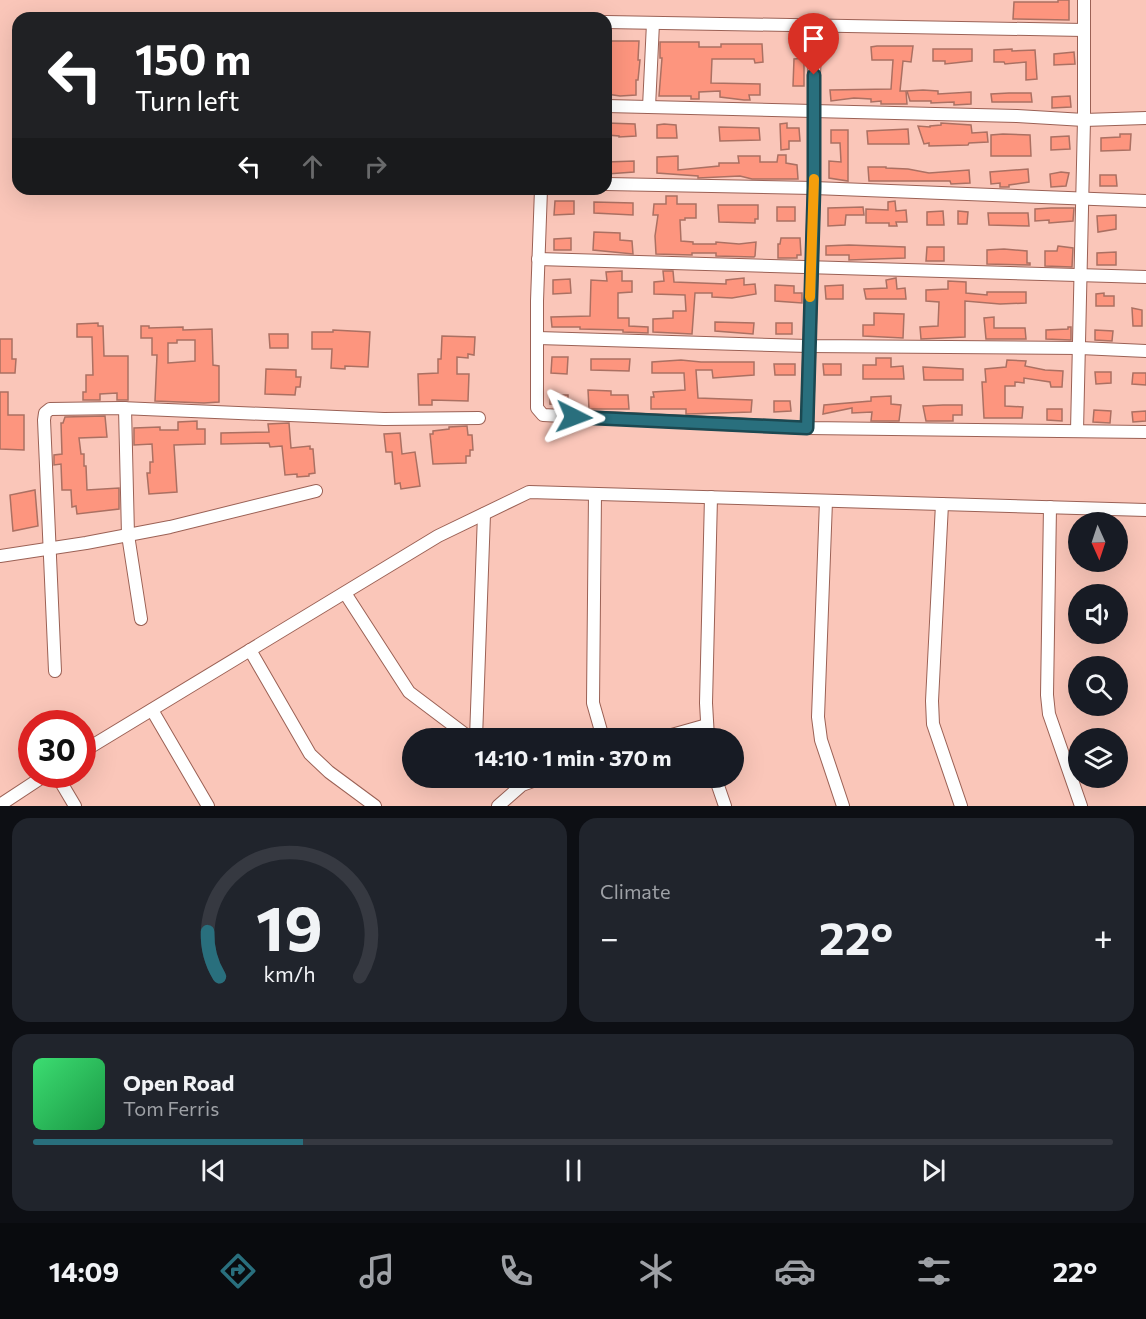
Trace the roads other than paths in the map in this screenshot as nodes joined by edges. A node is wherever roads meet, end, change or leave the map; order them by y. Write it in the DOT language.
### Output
graph roads {
  1 [pos="1084,0"];
  2 [pos="612,22"];
  3 [pos="653,23"];
  4 [pos="816,27"];
  5 [pos="1084,30"];
  6 [pos="612,106"];
  7 [pos="649,107"];
  8 [pos="814,110"];
  9 [pos="1146,118"];
  10 [pos="1084,120"];
  11 [pos="612,184"];
  12 [pos="814,188"];
  13 [pos="542,195"];
  14 [pos="1082,198"];
  15 [pos="1146,201"];
  16 [pos="538,259"];
  17 [pos="812,266"];
  18 [pos="1081,276"];
  19 [pos="1146,277"];
  20 [pos="538,338"];
  21 [pos="808,346"];
  22 [pos="1080,348"];
  23 [pos="1146,351"];
  24 [pos="125,408"];
  25 [pos="479,418"];
  26 [pos="807,428"];
  27 [pos="1077,431"];
  28 [pos="1146,432"];
  29 [pos="316,490"];
  30 [pos="595,494"];
  31 [pos="711,498"];
  32 [pos="826,501"];
  33 [pos="942,504"];
  34 [pos="1050,507"];
  35 [pos="1146,510"];
  36 [pos="484,514"];
  37 [pos="128,535"];
  38 [pos="50,548"];
  39 [pos="0,555"];
  40 [pos="345,592"];
  41 [pos="141,619"];
  42 [pos="250,650"];
  43 [pos="55,671"];
  44 [pos="152,710"];
  45 [pos="457,728"];
  46 [pos="476,728"];
  47 [pos="600,728"];
  48 [pos="708,728"];
  49 [pos="96,744"];
  50 [pos="26,788"];
  51 [pos="64,788"];
  52 [pos="519,788"];
  53 [pos="719,788"];
  54 [pos="0,805"];
  55 [pos="75,806"];
  56 [pos="208,806"];
  57 [pos="375,806"];
  58 [pos="498,806"];
  59 [pos="725,806"];
  60 [pos="843,806"];
  61 [pos="961,806"];
  62 [pos="1082,806"];
  1 -- 5 [label="street"];
  2 -- 3 [label="street"];
  3 -- 4 [label="street"];
  3 -- 7 [label="street"];
  4 -- 5 [label="street"];
  4 -- 8 [label="street"];
  5 -- 10 [label="street"];
  6 -- 7 [label="street"];
  7 -- 8 [label="street"];
  8 -- 10 [label="street"];
  8 -- 12 [label="street"];
  9 -- 10 [label="street"];
  10 -- 14 [label="street"];
  11 -- 12 [label="street"];
  12 -- 14 [label="street"];
  12 -- 17 [label="street"];
  13 -- 16 [label="street"];
  14 -- 15 [label="street"];
  14 -- 18 [label="street"];
  16 -- 17 [label="street"];
  16 -- 20 [label="street"];
  17 -- 18 [label="street"];
  17 -- 21 [label="street"];
  18 -- 19 [label="street"];
  18 -- 22 [label="street"];
  20 -- 21 [label="street"];
  20 -- 26 [label="street"];
  21 -- 22 [label="street"];
  21 -- 26 [label="street"];
  22 -- 23 [label="street"];
  22 -- 27 [label="street"];
  24 -- 25 [label="street"];
  24 -- 37 [label="street"];
  24 -- 38 [label="street"];
  26 -- 27 [label="street"];
  27 -- 28 [label="street"];
  29 -- 37 [label="street"];
  30 -- 31 [label="street"];
  30 -- 36 [label="street"];
  30 -- 47 [label="street"];
  31 -- 32 [label="street"];
  31 -- 48 [label="street"];
  32 -- 33 [label="street"];
  32 -- 60 [label="street"];
  33 -- 34 [label="street"];
  33 -- 61 [label="street"];
  34 -- 35 [label="street"];
  34 -- 62 [label="street"];
  36 -- 40 [label="street"];
  36 -- 46 [label="street"];
  37 -- 38 [label="street"];
  37 -- 41 [label="street"];
  38 -- 39 [label="street"];
  38 -- 43 [label="street"];
  40 -- 42 [label="street"];
  40 -- 45 [label="street"];
  42 -- 44 [label="street"];
  42 -- 57 [label="street"];
  44 -- 49 [label="street"];
  44 -- 56 [label="street"];
  50 -- 54 [label="street"];
  51 -- 55 [label="street"];
  52 -- 58 [label="street"];
  53 -- 59 [label="street"];
}
